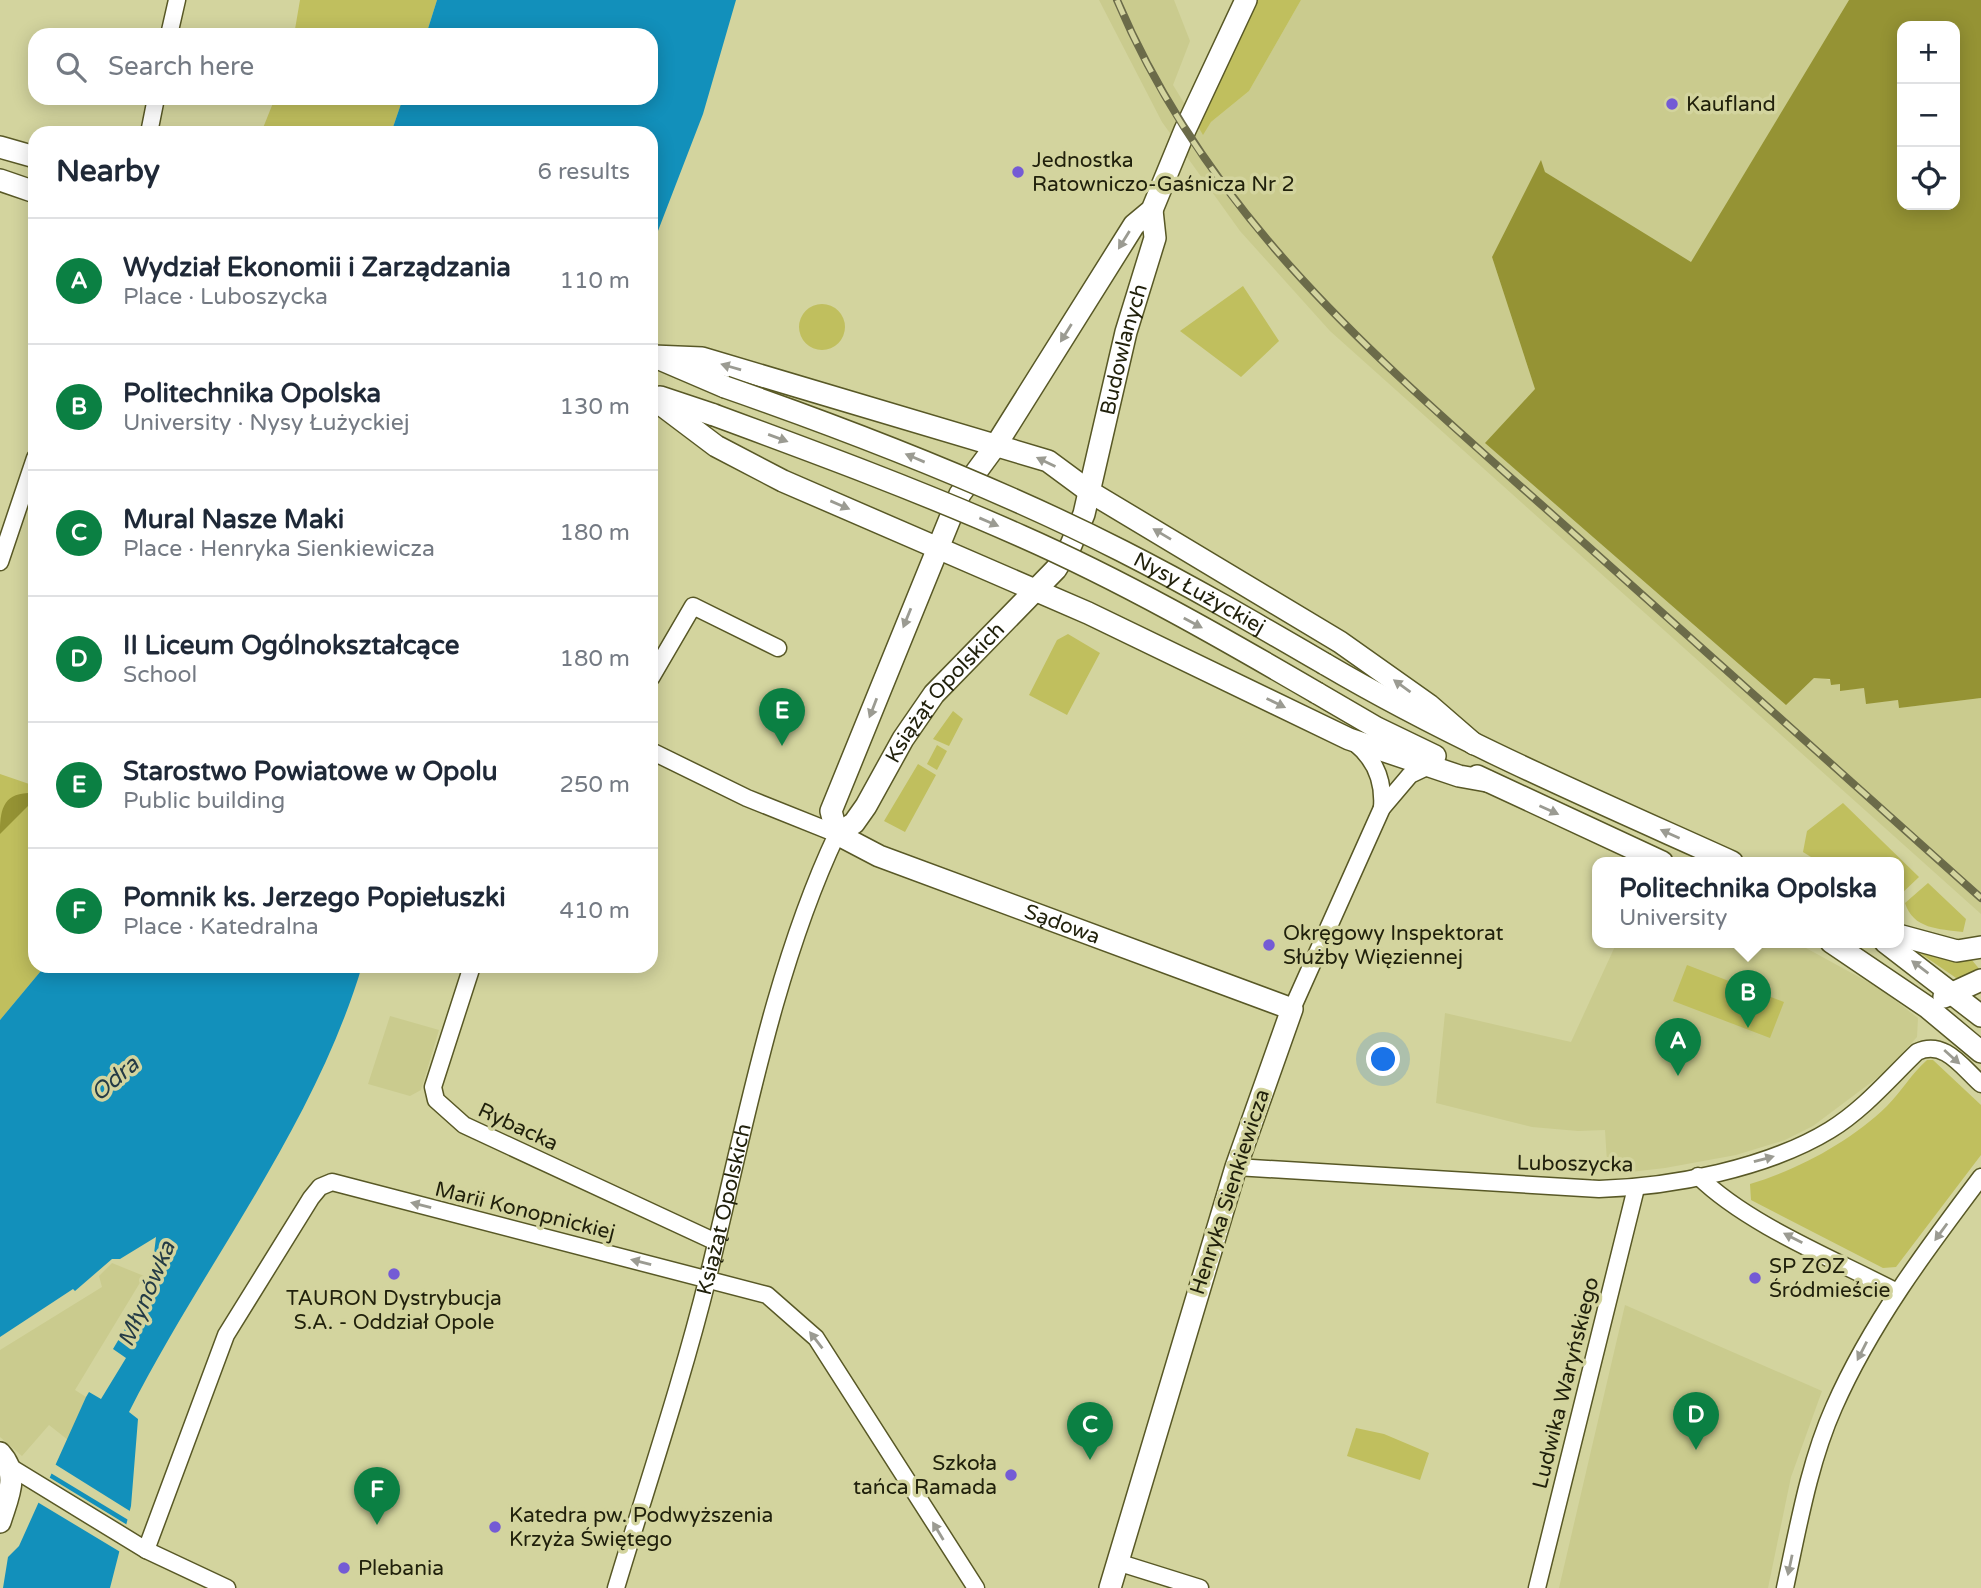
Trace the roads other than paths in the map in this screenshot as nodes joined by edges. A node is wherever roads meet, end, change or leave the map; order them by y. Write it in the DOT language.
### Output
graph roads {
  1 [pos="177,0"];
  2 [pos="1246,0"];
  3 [pos="171,28"];
  4 [pos="155,105"];
  5 [pos="150,126"];
  6 [pos="0,147"];
  7 [pos="28,155"];
  8 [pos="0,180"];
  9 [pos="28,190"];
  10 [pos="1152,210"];
  11 [pos="658,358"];
  12 [pos="699,368"];
  13 [pos="658,398"];
  14 [pos="658,401"];
  15 [pos="996,445"];
  16 [pos="28,479"];
  17 [pos="1090,492"];
  18 [pos="937,545"];
  19 [pos="0,562"];
  20 [pos="1036,591"];
  21 [pos="778,648"];
  22 [pos="658,666"];
  23 [pos="1349,738"];
  24 [pos="1474,744"];
  25 [pos="658,754"];
  26 [pos="1429,766"];
  27 [pos="1487,781"];
  28 [pos="1382,808"];
  29 [pos="837,834"];
  30 [pos="1651,857"];
  31 [pos="1721,857"];
  32 [pos="1904,936"];
  33 [pos="1981,947"];
  34 [pos="1840,948"];
  35 [pos="1893,948"];
  36 [pos="470,973"];
  37 [pos="1981,979"];
  38 [pos="1889,980"];
  39 [pos="1955,993"];
  40 [pos="1292,1009"];
  41 [pos="1981,1016"];
  42 [pos="1981,1052"];
  43 [pos="1981,1084"];
  44 [pos="1236,1167"];
  45 [pos="1698,1176"];
  46 [pos="1981,1177"];
  47 [pos="1636,1188"];
  48 [pos="716,1242"];
  49 [pos="707,1279"];
  50 [pos="1897,1292"];
  51 [pos="6,1461"];
  52 [pos="0,1522"];
  53 [pos="146,1550"];
  54 [pos="1117,1562"];
  55 [pos="227,1588"];
  56 [pos="617,1588"];
  57 [pos="976,1588"];
  58 [pos="1110,1588"];
  59 [pos="1200,1588"];
  60 [pos="1537,1588"];
  61 [pos="1785,1588"];
  1 -- 3 [label="street"];
  2 -- 10 [label="main road, Budowlanych"];
  4 -- 5 [label="street"];
  6 -- 7 [label="main road"];
  8 -- 9 [label="main road"];
  10 -- 15 [label="main road, Budowlanych, one-way"];
  10 -- 17 [label="main road, Budowlanych"];
  11 -- 12 [label="main road, Nysy Łużyckiej"];
  15 -- 12 [label="main road, one-way"];
  24 -- 12 [label="main road, Nysy Łużyckiej, one-way, bridge"];
  13 -- 27 [label="main road, Nysy Łużyckiej, one-way, bridge"];
  14 -- 18 [label="main road, one-way"];
  17 -- 15 [label="main road, one-way"];
  15 -- 18 [label="main road, Budowlanych"];
  16 -- 19 [label="street"];
  17 -- 20 [label="main road, Budowlanych"];
  24 -- 17 [label="main road, one-way"];
  18 -- 20 [label="main road"];
  18 -- 29 [label="main road, Książąt Opolskich, one-way"];
  20 -- 23 [label="main road, one-way"];
  20 -- 29 [label="main road, Książąt Opolskich"];
  21 -- 22 [label="street"];
  23 -- 26 [label="main road"];
  23 -- 28 [label="street"];
  31 -- 24 [label="main road, Nysy Łużyckiej, one-way"];
  25 -- 29 [label="street"];
  26 -- 27 [label="main road"];
  26 -- 28 [label="street, Henryka Sienkiewicza"];
  27 -- 30 [label="main road, Nysy Łużyckiej, one-way"];
  28 -- 40 [label="street, Henryka Sienkiewicza"];
  29 -- 40 [label="main road, Sądowa"];
  29 -- 48 [label="street, Książąt Opolskich"];
  32 -- 33 [label="main road"];
  34 -- 38 [label="main road"];
  39 -- 35 [label="main road, one-way"];
  36 -- 48 [label="street, Rybacka"];
  37 -- 39 [label="main road"];
  38 -- 39 [label="main road"];
  38 -- 42 [label="main road"];
  39 -- 41 [label="main road"];
  40 -- 44 [label="main road, Henryka Sienkiewicza"];
  45 -- 43 [label="street, Luboszycka, one-way"];
  44 -- 47 [label="street, Luboszycka"];
  44 -- 54 [label="main road, Henryka Sienkiewicza"];
  45 -- 47 [label="street, Luboszycka"];
  50 -- 45 [label="street, one-way"];
  46 -- 50 [label="street, one-way"];
  47 -- 60 [label="street, Ludwika Waryńskiego"];
  48 -- 49 [label="street, Książąt Opolskich"];
  49 -- 53 [label="street, Marii Konopnickiej, one-way"];
  49 -- 56 [label="street, Książąt Opolskich"];
  57 -- 49 [label="street, Marii Konopnickiej, one-way"];
  50 -- 61 [label="street, one-way"];
  51 -- 52 [label="main road"];
  51 -- 53 [label="street"];
  53 -- 55 [label="street"];
  54 -- 58 [label="main road, Henryka Sienkiewicza"];
  54 -- 59 [label="street"];
}
